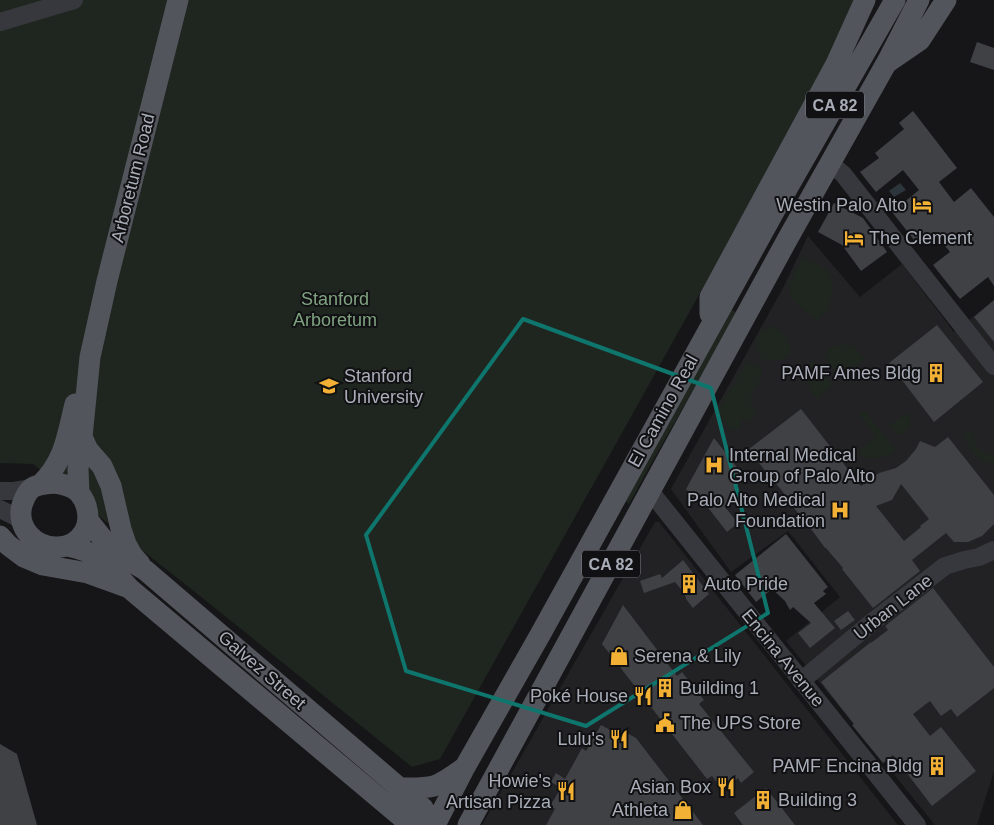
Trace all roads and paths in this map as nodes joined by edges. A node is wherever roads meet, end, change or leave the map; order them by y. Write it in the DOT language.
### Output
graph roads {
  1 [pos="74,0"];
  2 [pos="178,0"];
  3 [pos="865,0"];
  4 [pos="895,0"];
  5 [pos="919,0"];
  6 [pos="946,0"];
  7 [pos="0,22"];
  8 [pos="887,62"];
  9 [pos="830,164"];
  10 [pos="710,326"];
  11 [pos="90,357"];
  12 [pos="994,366"];
  13 [pos="82,437"];
  14 [pos="36,487"];
  15 [pos="0,491"];
  16 [pos="650,491"];
  17 [pos="79,492"];
  18 [pos="0,508"];
  19 [pos="88,520"];
  20 [pos="21,522"];
  21 [pos="0,536"];
  22 [pos="68,546"];
  23 [pos="994,550"];
  24 [pos="145,570"];
  25 [pos="129,588"];
  26 [pos="801,681"];
  27 [pos="465,768"];
  28 [pos="392,796"];
  29 [pos="396,825"];
  30 [pos="411,825"];
  31 [pos="430,825"];
  32 [pos="435,825"];
  33 [pos="468,825"];
  34 [pos="917,825"];
  1 -- 7 [label="street"];
  2 -- 11 [label="main road, Arboretum Road"];
  3 -- 10 [label="main road"];
  4 -- 10 [label="main road, El Camino Real / CA 82"];
  5 -- 8 [label="main road, El Camino Real / CA 82"];
  6 -- 8 [label="main road"];
  8 -- 9 [label="main road, El Camino Real / CA 82"];
  9 -- 12 [label="street"];
  9 -- 16 [label="main road, El Camino Real / CA 82"];
  10 -- 27 [label="main road, El Camino Real / CA 82"];
  11 -- 13 [label="main road, Arboretum Road"];
  11 -- 14 [label="main road, Arboretum Road"];
  13 -- 17 [label="main road, Arboretum Road"];
  13 -- 24 [label="main road"];
  14 -- 15 [label="street"];
  14 -- 17 [label="main road"];
  14 -- 20 [label="main road"];
  16 -- 26 [label="street, Encina Avenue"];
  16 -- 33 [label="main road, El Camino Real / CA 82"];
  17 -- 19 [label="main road"];
  18 -- 20 [label="street"];
  19 -- 22 [label="main road"];
  19 -- 24 [label="main road, Galvez Street"];
  20 -- 22 [label="main road"];
  21 -- 25 [label="main road"];
  22 -- 25 [label="main road, Galvez Street"];
  23 -- 26 [label="street, Urban Lane"];
  24 -- 28 [label="main road, Galvez Street"];
  25 -- 28 [label="main road, Galvez Street"];
  26 -- 34 [label="street, Encina Avenue"];
  27 -- 28 [label="main road"];
  27 -- 32 [label="main road, El Camino Real / CA 82"];
  28 -- 29 [label="main road"];
  28 -- 30 [label="main road, Galvez Street"];
  28 -- 31 [label="main road, Galvez Street"];
}
